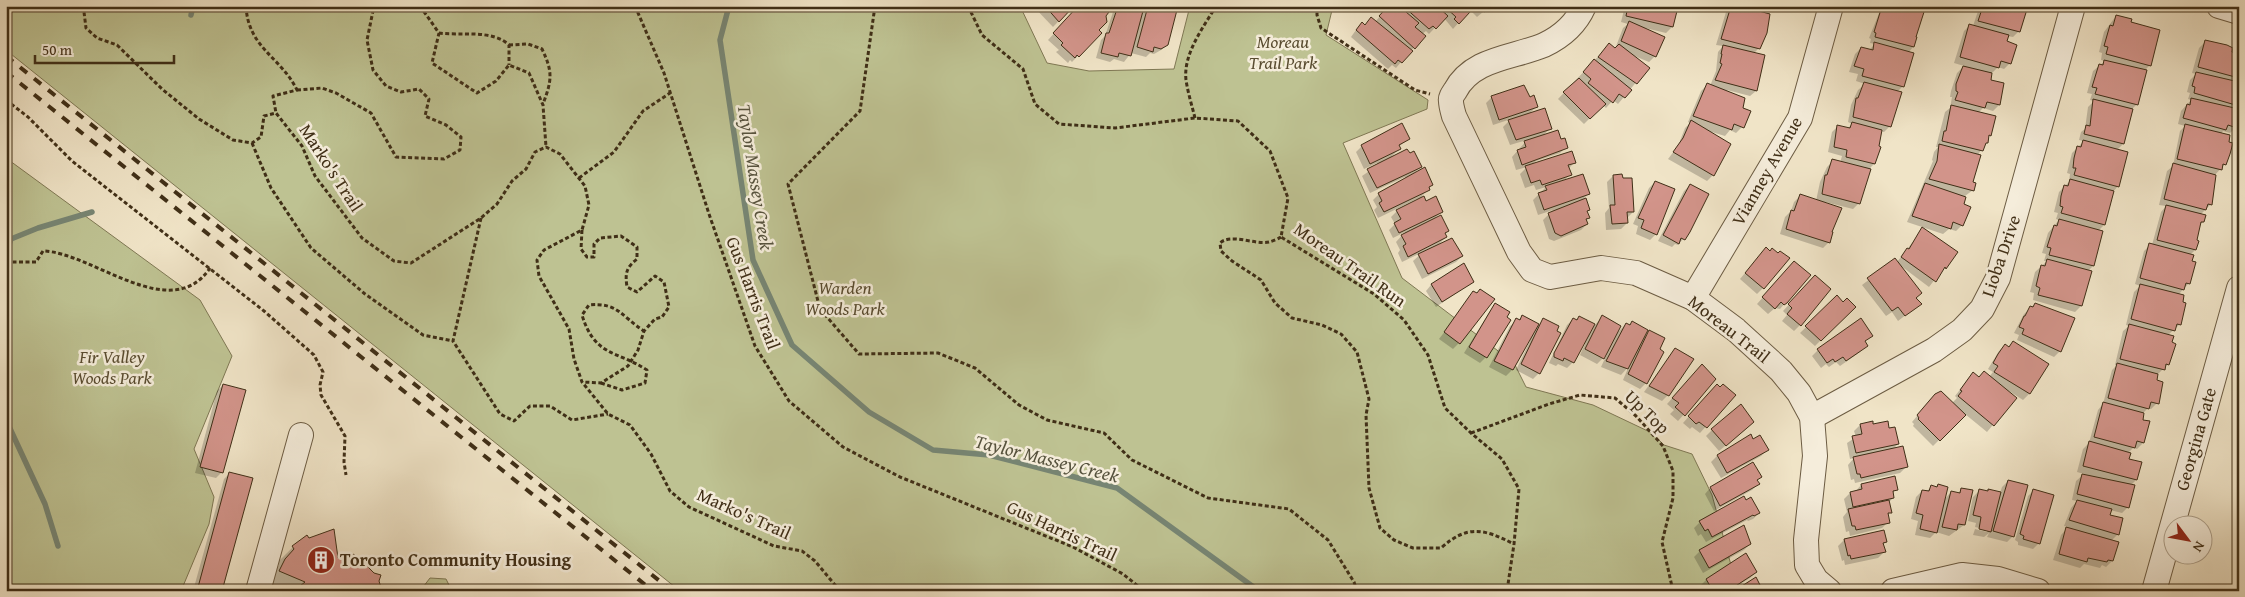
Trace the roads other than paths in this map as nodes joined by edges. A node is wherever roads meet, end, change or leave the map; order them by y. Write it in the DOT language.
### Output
graph roads {
  1 [pos="1584,6"];
  2 [pos="1831,6"];
  3 [pos="2073,6"];
  4 [pos="2219,6"];
  5 [pos="2239,12"];
  6 [pos="2239,288"];
  7 [pos="1694,298"];
  8 [pos="1812,417"];
  9 [pos="301,435"];
  10 [pos="258,591"];
  11 [pos="1829,591"];
  12 [pos="1893,591"];
  13 [pos="2038,591"];
  14 [pos="2154,591"];
  1 -- 7 [label="street, Moreau Trail"];
  2 -- 7 [label="street, Vianney Avenue"];
  3 -- 8 [label="street, Lioba Drive"];
  4 -- 5 [label="street"];
  6 -- 14 [label="street, Georgina Gate"];
  7 -- 8 [label="street, Moreau Trail"];
  8 -- 11 [label="street, Moreau Trail"];
  9 -- 10 [label="street"];
  12 -- 13 [label="street"];
}
